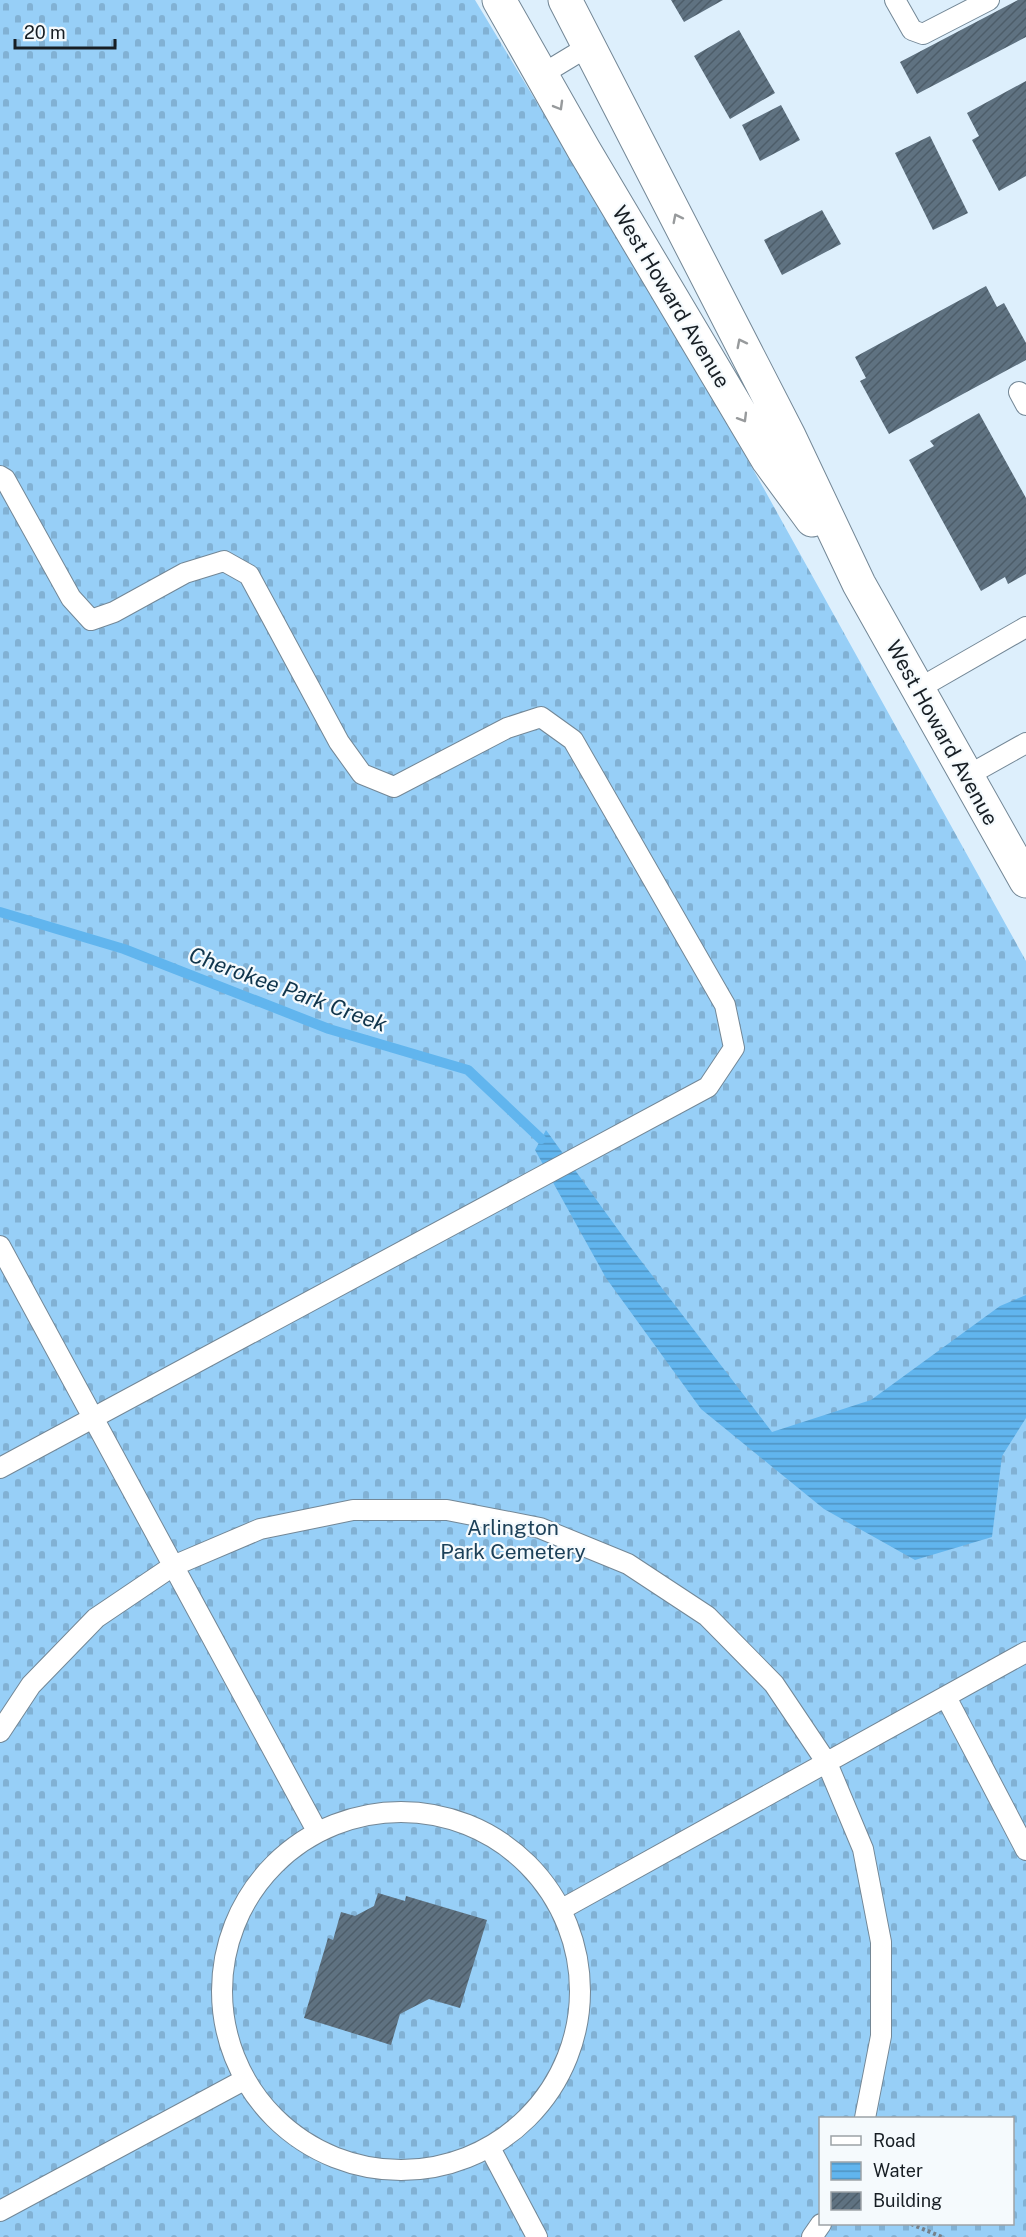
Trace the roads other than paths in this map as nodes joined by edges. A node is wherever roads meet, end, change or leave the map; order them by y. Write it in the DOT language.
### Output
graph roads {
  1 [pos="499,0"];
  2 [pos="565,0"];
  3 [pos="895,0"];
  4 [pos="989,0"];
  5 [pos="589,46"];
  6 [pos="541,75"];
  7 [pos="0,476"];
  8 [pos="859,584"];
  9 [pos="1026,627"];
  10 [pos="918,689"];
  11 [pos="1026,743"];
  12 [pos="967,776"];
  13 [pos="1026,881"];
  14 [pos="0,1246"];
  15 [pos="6,1270"];
  16 [pos="93,1418"];
  17 [pos="0,1468"];
  18 [pos="173,1566"];
  19 [pos="1026,1652"];
  20 [pos="946,1696"];
  21 [pos="0,1732"];
  22 [pos="827,1762"];
  23 [pos="316,1831"];
  24 [pos="1026,1850"];
  25 [pos="562,1909"];
  26 [pos="244,2080"];
  27 [pos="865,2117"];
  28 [pos="490,2148"];
  29 [pos="0,2211"];
  30 [pos="537,2237"];
  1 -- 6 [label="street, West Howard Avenue"];
  2 -- 5 [label="street, West Howard Avenue"];
  3 -- 4 [label="lane"];
  5 -- 6 [label="lane"];
  8 -- 5 [label="street, West Howard Avenue, one-way"];
  6 -- 8 [label="street, West Howard Avenue, one-way"];
  7 -- 16 [label="lane"];
  8 -- 10 [label="street, West Howard Avenue"];
  9 -- 10 [label="lane"];
  10 -- 12 [label="street, West Howard Avenue"];
  11 -- 12 [label="lane"];
  12 -- 13 [label="street, West Howard Avenue"];
  14 -- 15 [label="lane"];
  15 -- 16 [label="lane"];
  16 -- 17 [label="lane"];
  16 -- 18 [label="lane"];
  18 -- 21 [label="lane"];
  18 -- 22 [label="lane"];
  18 -- 23 [label="lane"];
  19 -- 20 [label="lane"];
  20 -- 22 [label="lane"];
  20 -- 24 [label="lane"];
  22 -- 25 [label="lane"];
  22 -- 27 [label="lane"];
  23 -- 25 [label="lane"];
  23 -- 26 [label="lane"];
  25 -- 28 [label="lane"];
  26 -- 28 [label="lane"];
  26 -- 29 [label="lane"];
  28 -- 30 [label="lane"];
}
